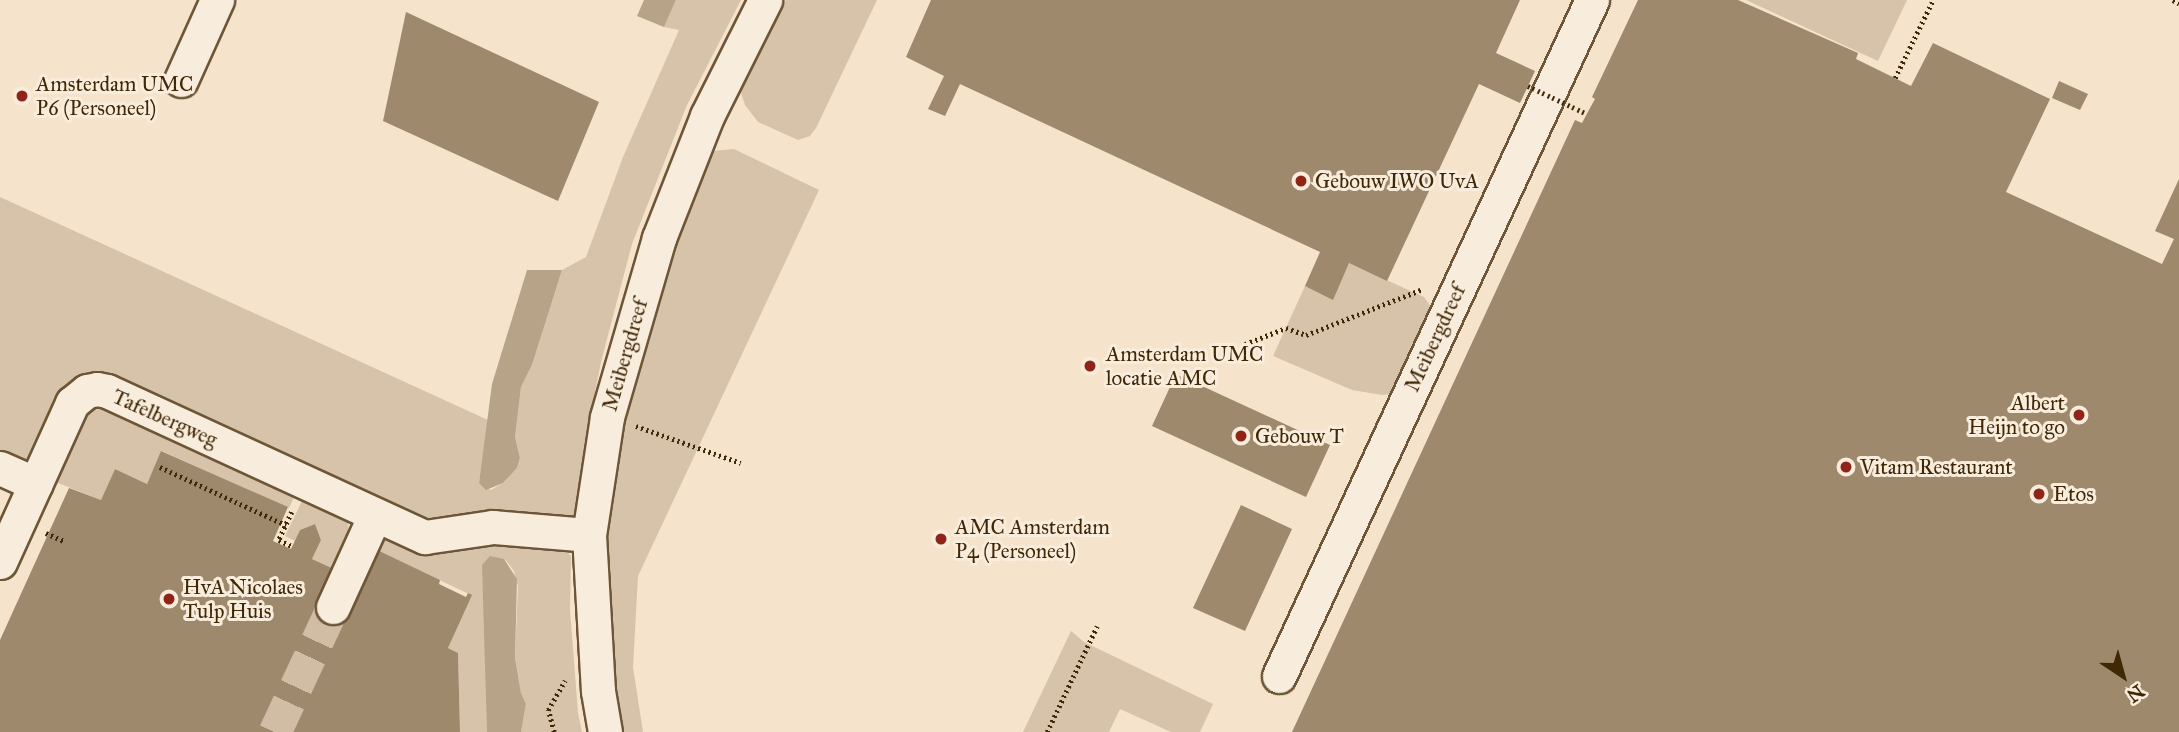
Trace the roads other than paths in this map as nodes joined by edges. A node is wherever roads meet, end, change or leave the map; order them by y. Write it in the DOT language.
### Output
graph roads {
  1 [pos="217,0"];
  2 [pos="765,0"];
  3 [pos="1592,0"];
  4 [pos="181,80"];
  5 [pos="0,468"];
  6 [pos="36,484"];
  7 [pos="375,515"];
  8 [pos="589,535"];
  9 [pos="0,562"];
  10 [pos="333,607"];
  11 [pos="1279,676"];
  12 [pos="605,732"];
  1 -- 4 [label="street"];
  2 -- 8 [label="street, Meibergdreef"];
  3 -- 11 [label="street, Meibergdreef"];
  5 -- 6 [label="street"];
  6 -- 7 [label="street, Tafelbergweg"];
  6 -- 9 [label="street"];
  7 -- 8 [label="street, Tafelbergweg"];
  7 -- 10 [label="street"];
  8 -- 12 [label="street, Meibergdreef"];
}
